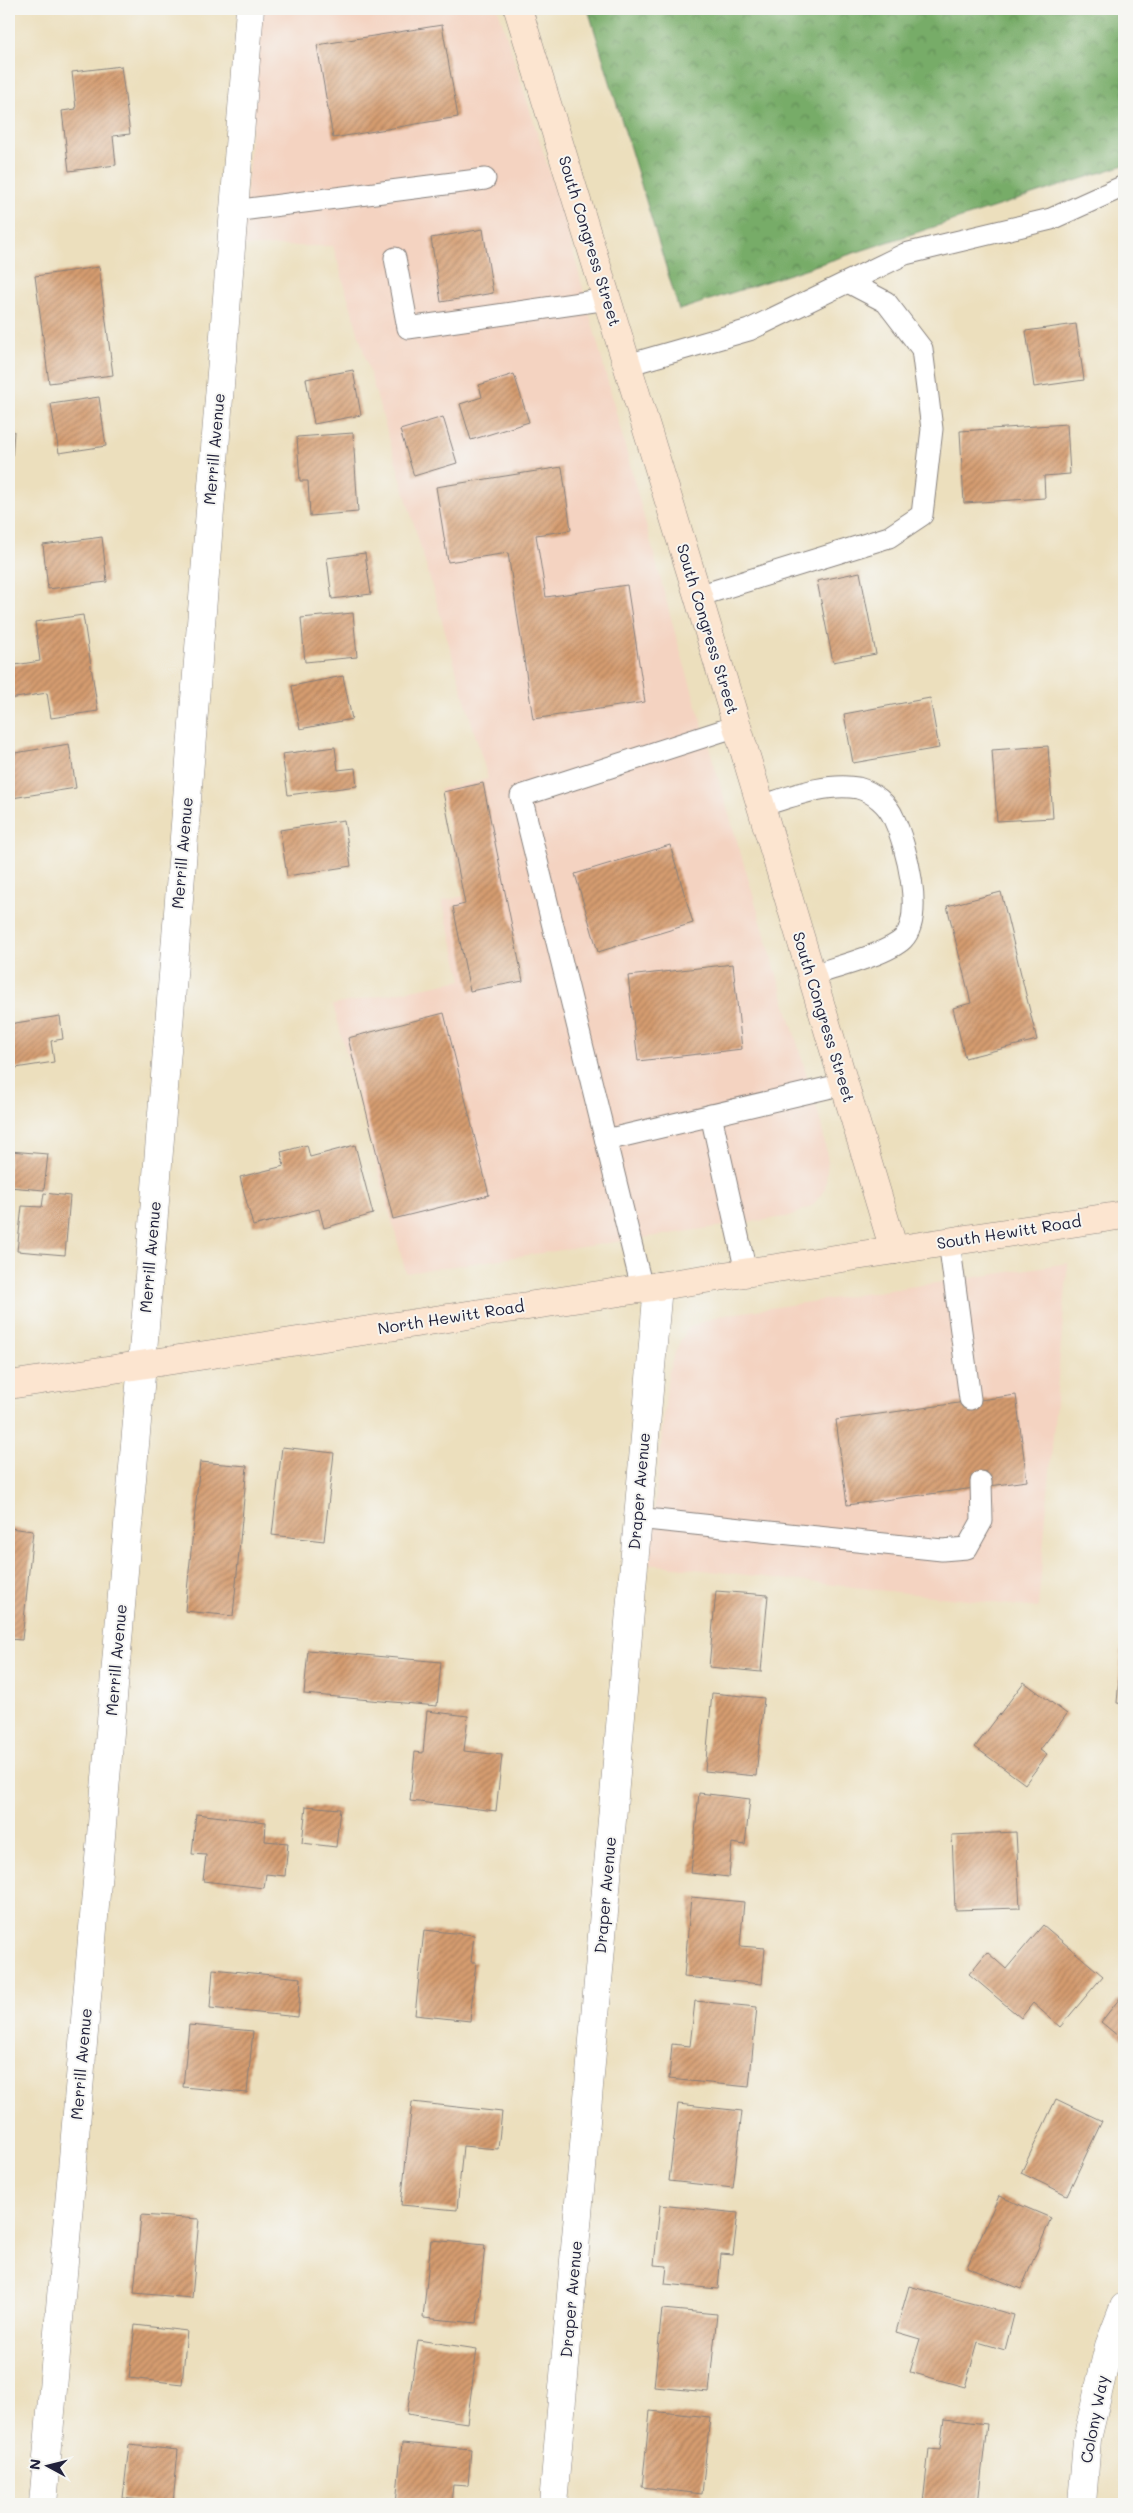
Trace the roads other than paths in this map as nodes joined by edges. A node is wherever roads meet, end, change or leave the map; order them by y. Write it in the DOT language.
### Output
graph roads {
  1 [pos="250,9"];
  2 [pos="518,9"];
  3 [pos="484,179"];
  4 [pos="1124,186"];
  5 [pos="233,210"];
  6 [pos="395,258"];
  7 [pos="848,282"];
  8 [pos="608,299"];
  9 [pos="627,365"];
  10 [pos="698,596"];
  11 [pos="737,726"];
  12 [pos="761,806"];
  13 [pos="812,975"];
  14 [pos="844,1084"];
  15 [pos="711,1115"];
  16 [pos="606,1140"];
  17 [pos="1124,1215"];
  18 [pos="949,1241"];
  19 [pos="894,1250"];
  20 [pos="746,1272"];
  21 [pos="650,1287"];
  22 [pos="142,1364"];
  23 [pos="9,1385"];
  24 [pos="970,1399"];
  25 [pos="981,1482"];
  26 [pos="637,1518"];
  27 [pos="1124,2307"];
  28 [pos="43,2504"];
  29 [pos="553,2504"];
  30 [pos="1082,2504"];
  1 -- 5 [label="street, Merrill Avenue"];
  2 -- 8 [label="street, South Congress Street"];
  3 -- 5 [label="lane"];
  4 -- 7 [label="lane"];
  5 -- 22 [label="street, Merrill Avenue"];
  6 -- 8 [label="lane"];
  7 -- 9 [label="lane"];
  7 -- 10 [label="lane"];
  8 -- 9 [label="street, South Congress Street"];
  9 -- 10 [label="street, South Congress Street"];
  10 -- 11 [label="street, South Congress Street"];
  11 -- 12 [label="street, South Congress Street"];
  11 -- 16 [label="lane"];
  12 -- 13 [label="street, South Congress Street"];
  12 -- 13 [label="lane"];
  13 -- 14 [label="street, South Congress Street"];
  14 -- 15 [label="lane"];
  14 -- 19 [label="street, South Congress Street"];
  15 -- 16 [label="lane"];
  15 -- 20 [label="lane"];
  16 -- 21 [label="lane"];
  17 -- 18 [label="street, South Hewitt Road"];
  18 -- 19 [label="street, South Hewitt Road"];
  18 -- 24 [label="lane"];
  19 -- 20 [label="street, North Hewitt Road"];
  20 -- 21 [label="street, North Hewitt Road"];
  21 -- 22 [label="street, North Hewitt Road"];
  21 -- 26 [label="street, Draper Avenue"];
  22 -- 23 [label="street, North Hewitt Road"];
  22 -- 28 [label="street, Merrill Avenue"];
  25 -- 26 [label="lane"];
  26 -- 29 [label="street, Draper Avenue"];
  27 -- 30 [label="street, Colony Way"];
}
